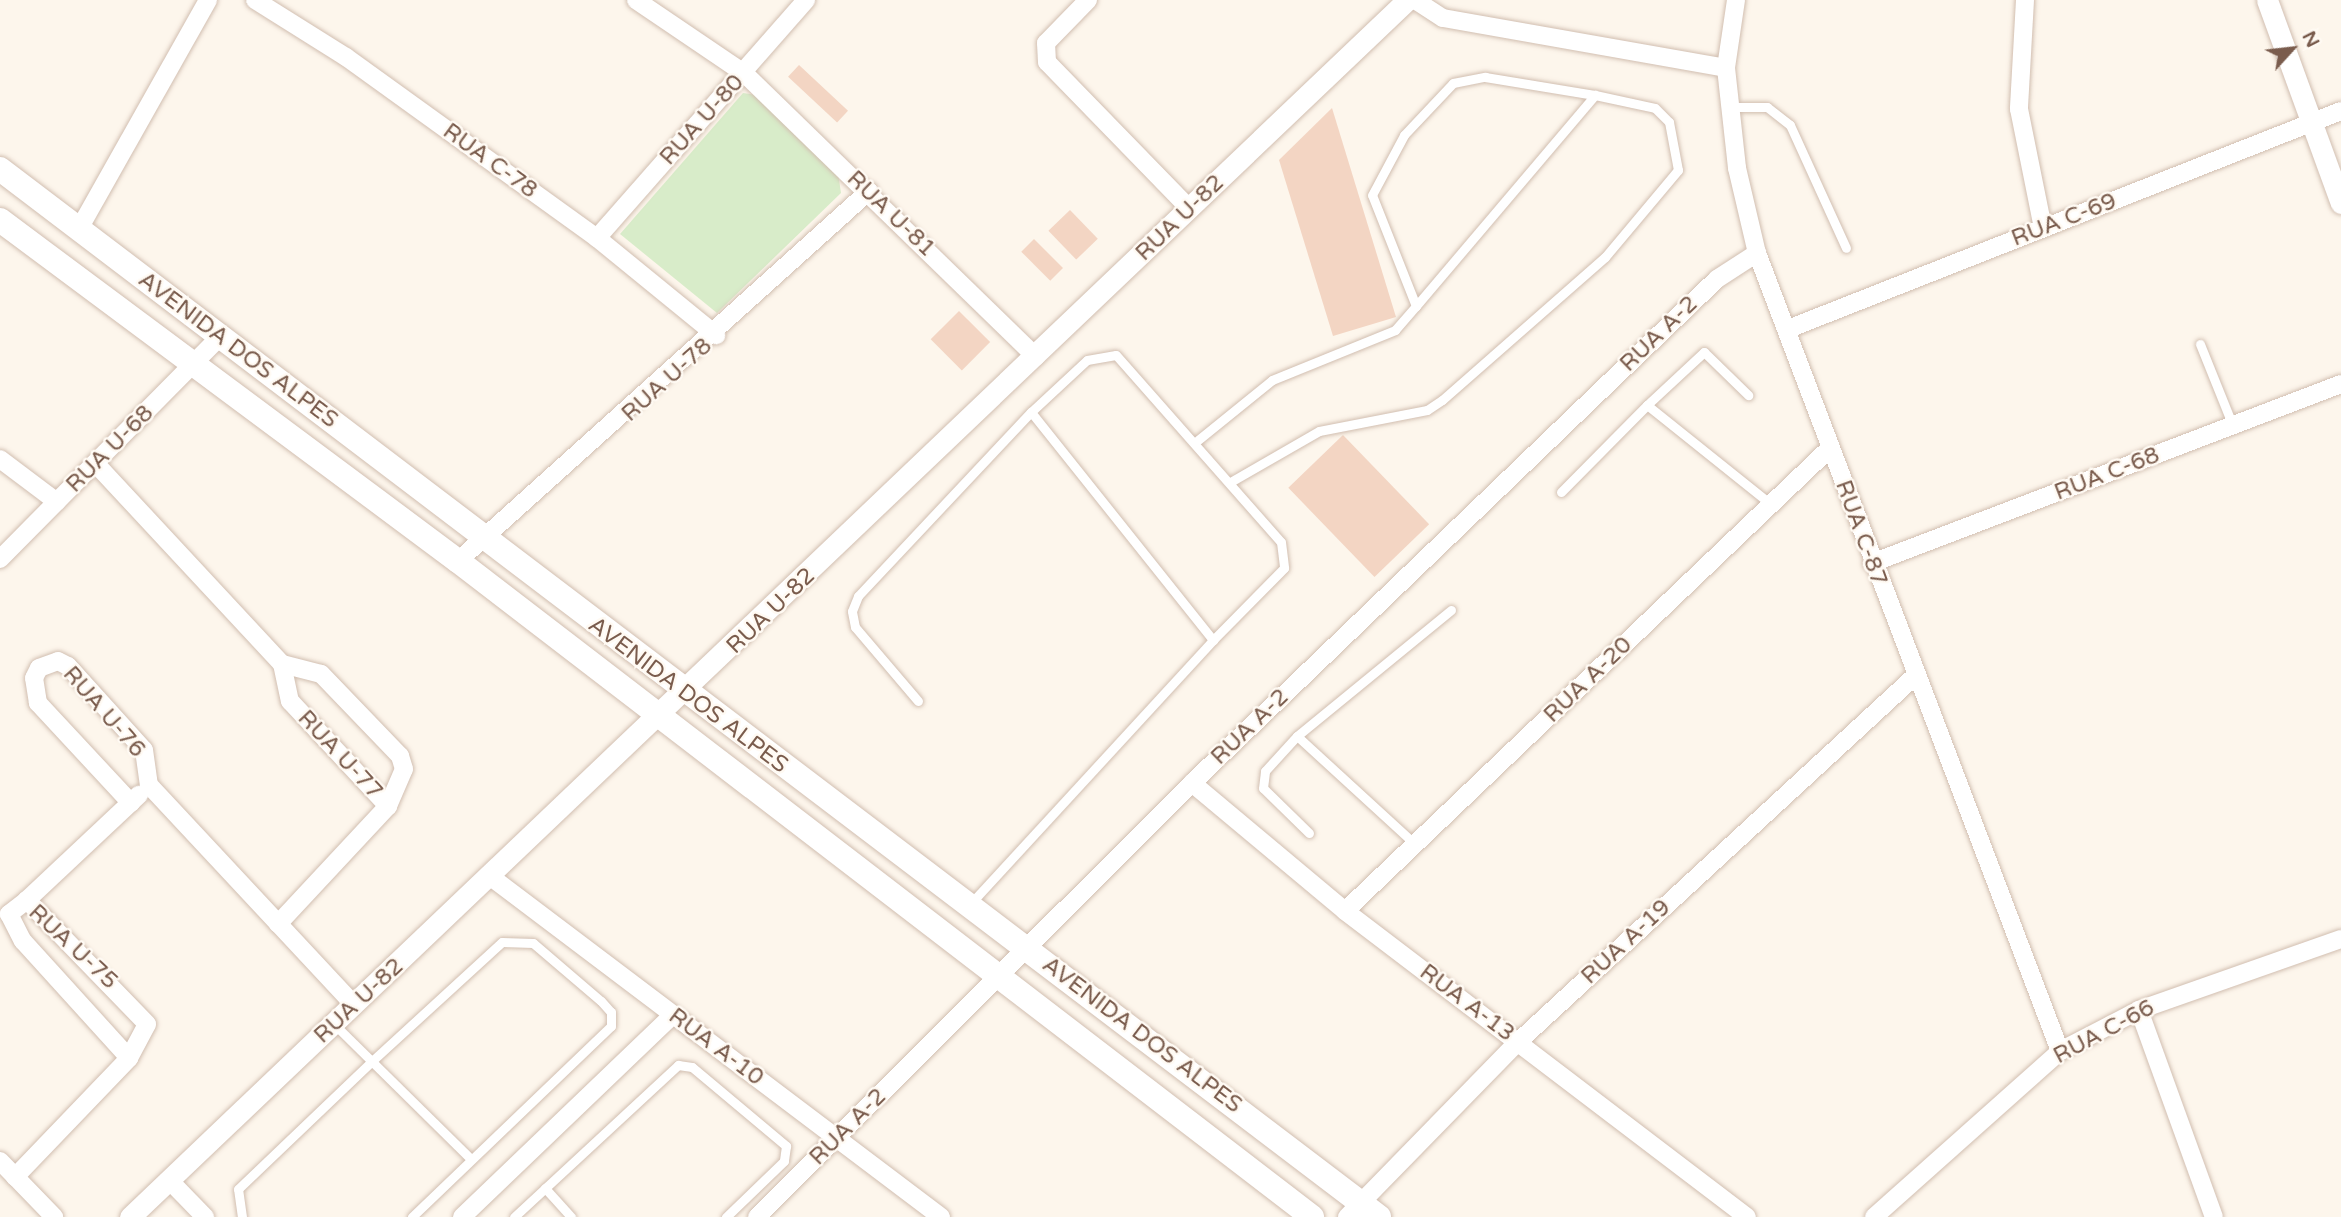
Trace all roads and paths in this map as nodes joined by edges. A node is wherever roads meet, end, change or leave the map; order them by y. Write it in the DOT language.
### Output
graph roads {
  1 [pos="208,0"];
  2 [pos="255,0"];
  3 [pos="636,0"];
  4 [pos="806,0"];
  5 [pos="1088,0"];
  6 [pos="1407,0"];
  7 [pos="1415,0"];
  8 [pos="1736,0"];
  9 [pos="2025,0"];
  10 [pos="2267,0"];
  11 [pos="1726,68"];
  12 [pos="744,74"];
  13 [pos="1595,95"];
  14 [pos="1730,107"];
  15 [pos="2341,111"];
  16 [pos="2312,124"];
  17 [pos="0,169"];
  18 [pos="869,191"];
  19 [pos="2341,203"];
  20 [pos="1190,209"];
  21 [pos="0,220"];
  22 [pos="2043,228"];
  23 [pos="79,229"];
  24 [pos="597,238"];
  25 [pos="1846,248"];
  26 [pos="1757,253"];
  27 [pos="1416,306"];
  28 [pos="1788,329"];
  29 [pos="716,335"];
  30 [pos="219,338"];
  31 [pos="2200,344"];
  32 [pos="1036,357"];
  33 [pos="194,365"];
  34 [pos="2341,384"];
  35 [pos="1748,395"];
  36 [pos="1647,405"];
  37 [pos="1031,412"];
  38 [pos="2233,426"];
  39 [pos="1198,440"];
  40 [pos="1830,448"];
  41 [pos="0,459"];
  42 [pos="96,464"];
  43 [pos="1232,481"];
  44 [pos="1561,492"];
  45 [pos="57,502"];
  46 [pos="1772,505"];
  47 [pos="492,538"];
  48 [pos="0,559"];
  49 [pos="458,561"];
  50 [pos="1872,564"];
  51 [pos="1451,610"];
  52 [pos="1213,640"];
  53 [pos="282,664"];
  54 [pos="1914,676"];
  55 [pos="684,693"];
  56 [pos="918,701"];
  57 [pos="659,719"];
  58 [pos="1297,736"];
  59 [pos="1192,783"];
  60 [pos="149,785"];
  61 [pos="131,803"];
  62 [pos="388,806"];
  63 [pos="1309,833"];
  64 [pos="1416,845"];
  65 [pos="491,877"];
  66 [pos="27,900"];
  67 [pos="969,905"];
  68 [pos="5,908"];
  69 [pos="1345,911"];
  70 [pos="278,924"];
  71 [pos="2341,939"];
  72 [pos="1026,947"];
  73 [pos="998,978"];
  74 [pos="354,1005"];
  75 [pos="2138,1010"];
  76 [pos="673,1015"];
  77 [pos="334,1024"];
  78 [pos="1518,1042"];
  79 [pos="2060,1051"];
  80 [pos="130,1058"];
  81 [pos="372,1061"];
  82 [pos="837,1139"];
  83 [pos="471,1159"];
  84 [pos="0,1161"];
  85 [pos="15,1177"];
  86 [pos="169,1180"];
  87 [pos="545,1188"];
  88 [pos="1363,1212"];
  89 [pos="54,1217"];
  90 [pos="130,1217"];
  91 [pos="205,1217"];
  92 [pos="242,1217"];
  93 [pos="412,1217"];
  94 [pos="462,1217"];
  95 [pos="514,1217"];
  96 [pos="571,1217"];
  97 [pos="726,1217"];
  98 [pos="757,1217"];
  99 [pos="941,1217"];
  100 [pos="1312,1217"];
  101 [pos="1747,1217"];
  102 [pos="1874,1217"];
  103 [pos="2214,1217"];
  1 -- 23 [label="street"];
  2 -- 24 [label="street, RUA C-78"];
  3 -- 12 [label="street, RUA U-81"];
  4 -- 12 [label="street, RUA U-80"];
  5 -- 20 [label="street"];
  6 -- 20 [label="street, RUA U-82"];
  7 -- 11 [label="street"];
  8 -- 11 [label="street, RUA C-87"];
  9 -- 22 [label="street"];
  10 -- 16 [label="street"];
  11 -- 14 [label="street, RUA C-87"];
  12 -- 18 [label="street, RUA U-81"];
  12 -- 24 [label="street, RUA U-80"];
  13 -- 27 [label="lane"];
  13 -- 27 [label="lane"];
  13 -- 43 [label="lane"];
  14 -- 25 [label="lane"];
  14 -- 26 [label="street, RUA C-87"];
  15 -- 16 [label="street, RUA C-69"];
  16 -- 19 [label="street"];
  16 -- 22 [label="street, RUA C-69"];
  17 -- 23 [label="main road, AVENIDA DOS ALPES"];
  18 -- 29 [label="street, RUA U-78"];
  18 -- 32 [label="street, RUA U-81"];
  20 -- 32 [label="street, RUA U-82"];
  21 -- 33 [label="main road, AVENIDA DOS ALPES"];
  22 -- 28 [label="street, RUA C-69"];
  23 -- 30 [label="main road, AVENIDA DOS ALPES"];
  24 -- 29 [label="street, RUA C-78"];
  26 -- 28 [label="street, RUA C-87"];
  26 -- 59 [label="street, RUA A-2"];
  27 -- 39 [label="lane"];
  28 -- 40 [label="street, RUA C-87"];
  29 -- 47 [label="street, RUA U-78"];
  30 -- 33 [label="street, RUA U-68"];
  30 -- 47 [label="main road, AVENIDA DOS ALPES"];
  31 -- 38 [label="lane"];
  32 -- 55 [label="street, RUA U-82"];
  33 -- 42 [label="street, RUA U-68"];
  33 -- 49 [label="main road, AVENIDA DOS ALPES"];
  34 -- 38 [label="street, RUA C-68"];
  35 -- 36 [label="lane"];
  36 -- 44 [label="lane"];
  36 -- 46 [label="lane"];
  37 -- 39 [label="lane"];
  37 -- 52 [label="lane"];
  37 -- 56 [label="lane"];
  38 -- 50 [label="street, RUA C-68"];
  39 -- 43 [label="lane"];
  40 -- 46 [label="street, RUA A-20"];
  40 -- 50 [label="street, RUA C-87"];
  41 -- 45 [label="street"];
  42 -- 45 [label="street, RUA U-68"];
  42 -- 53 [label="street"];
  43 -- 52 [label="lane"];
  45 -- 48 [label="street, RUA U-68"];
  46 -- 64 [label="street, RUA A-20"];
  47 -- 49 [label="street, RUA U-78"];
  47 -- 55 [label="main road, AVENIDA DOS ALPES"];
  49 -- 57 [label="main road, AVENIDA DOS ALPES"];
  50 -- 54 [label="street, RUA C-87"];
  51 -- 58 [label="lane"];
  52 -- 67 [label="lane"];
  53 -- 62 [label="street, RUA U-77"];
  53 -- 62 [label="street, RUA U-77"];
  54 -- 78 [label="street, RUA A-19"];
  54 -- 79 [label="street, RUA C-87"];
  55 -- 57 [label="street, RUA U-82"];
  55 -- 67 [label="main road, AVENIDA DOS ALPES"];
  57 -- 65 [label="street, RUA U-82"];
  57 -- 73 [label="main road, AVENIDA DOS ALPES"];
  58 -- 63 [label="lane"];
  58 -- 64 [label="lane"];
  59 -- 69 [label="street, RUA A-13"];
  59 -- 72 [label="street, RUA A-2"];
  60 -- 61 [label="street"];
  60 -- 61 [label="street, RUA U-76"];
  60 -- 70 [label="street, RUA U-76"];
  61 -- 66 [label="street"];
  62 -- 70 [label="street"];
  64 -- 69 [label="street, RUA A-20"];
  65 -- 74 [label="street, RUA U-82"];
  65 -- 76 [label="street, RUA A-10"];
  66 -- 68 [label="street, RUA U-75"];
  66 -- 80 [label="street, RUA U-75"];
  67 -- 72 [label="main road, AVENIDA DOS ALPES"];
  68 -- 80 [label="street, RUA U-75"];
  69 -- 78 [label="street, RUA A-13"];
  70 -- 74 [label="street, RUA U-76"];
  71 -- 75 [label="street, RUA C-66"];
  72 -- 73 [label="street, RUA A-2"];
  72 -- 88 [label="main road, AVENIDA DOS ALPES"];
  73 -- 82 [label="street, RUA A-2"];
  73 -- 100 [label="main road, AVENIDA DOS ALPES"];
  74 -- 77 [label="street, RUA U-82"];
  75 -- 79 [label="street, RUA C-66"];
  75 -- 103 [label="street"];
  76 -- 82 [label="street, RUA A-10"];
  76 -- 94 [label="street"];
  77 -- 81 [label="lane"];
  77 -- 86 [label="street, RUA U-82"];
  78 -- 88 [label="street, RUA A-19"];
  78 -- 101 [label="street, RUA A-13"];
  79 -- 102 [label="street, RUA C-66"];
  80 -- 85 [label="street"];
  81 -- 83 [label="lane"];
  81 -- 83 [label="lane"];
  81 -- 92 [label="lane"];
  82 -- 98 [label="street, RUA A-2"];
  82 -- 99 [label="street, RUA A-10"];
  83 -- 93 [label="lane"];
  84 -- 85 [label="street"];
  85 -- 89 [label="street"];
  86 -- 90 [label="street, RUA U-82"];
  86 -- 91 [label="street"];
  87 -- 95 [label="lane"];
  87 -- 96 [label="lane"];
  87 -- 97 [label="lane"];
}
